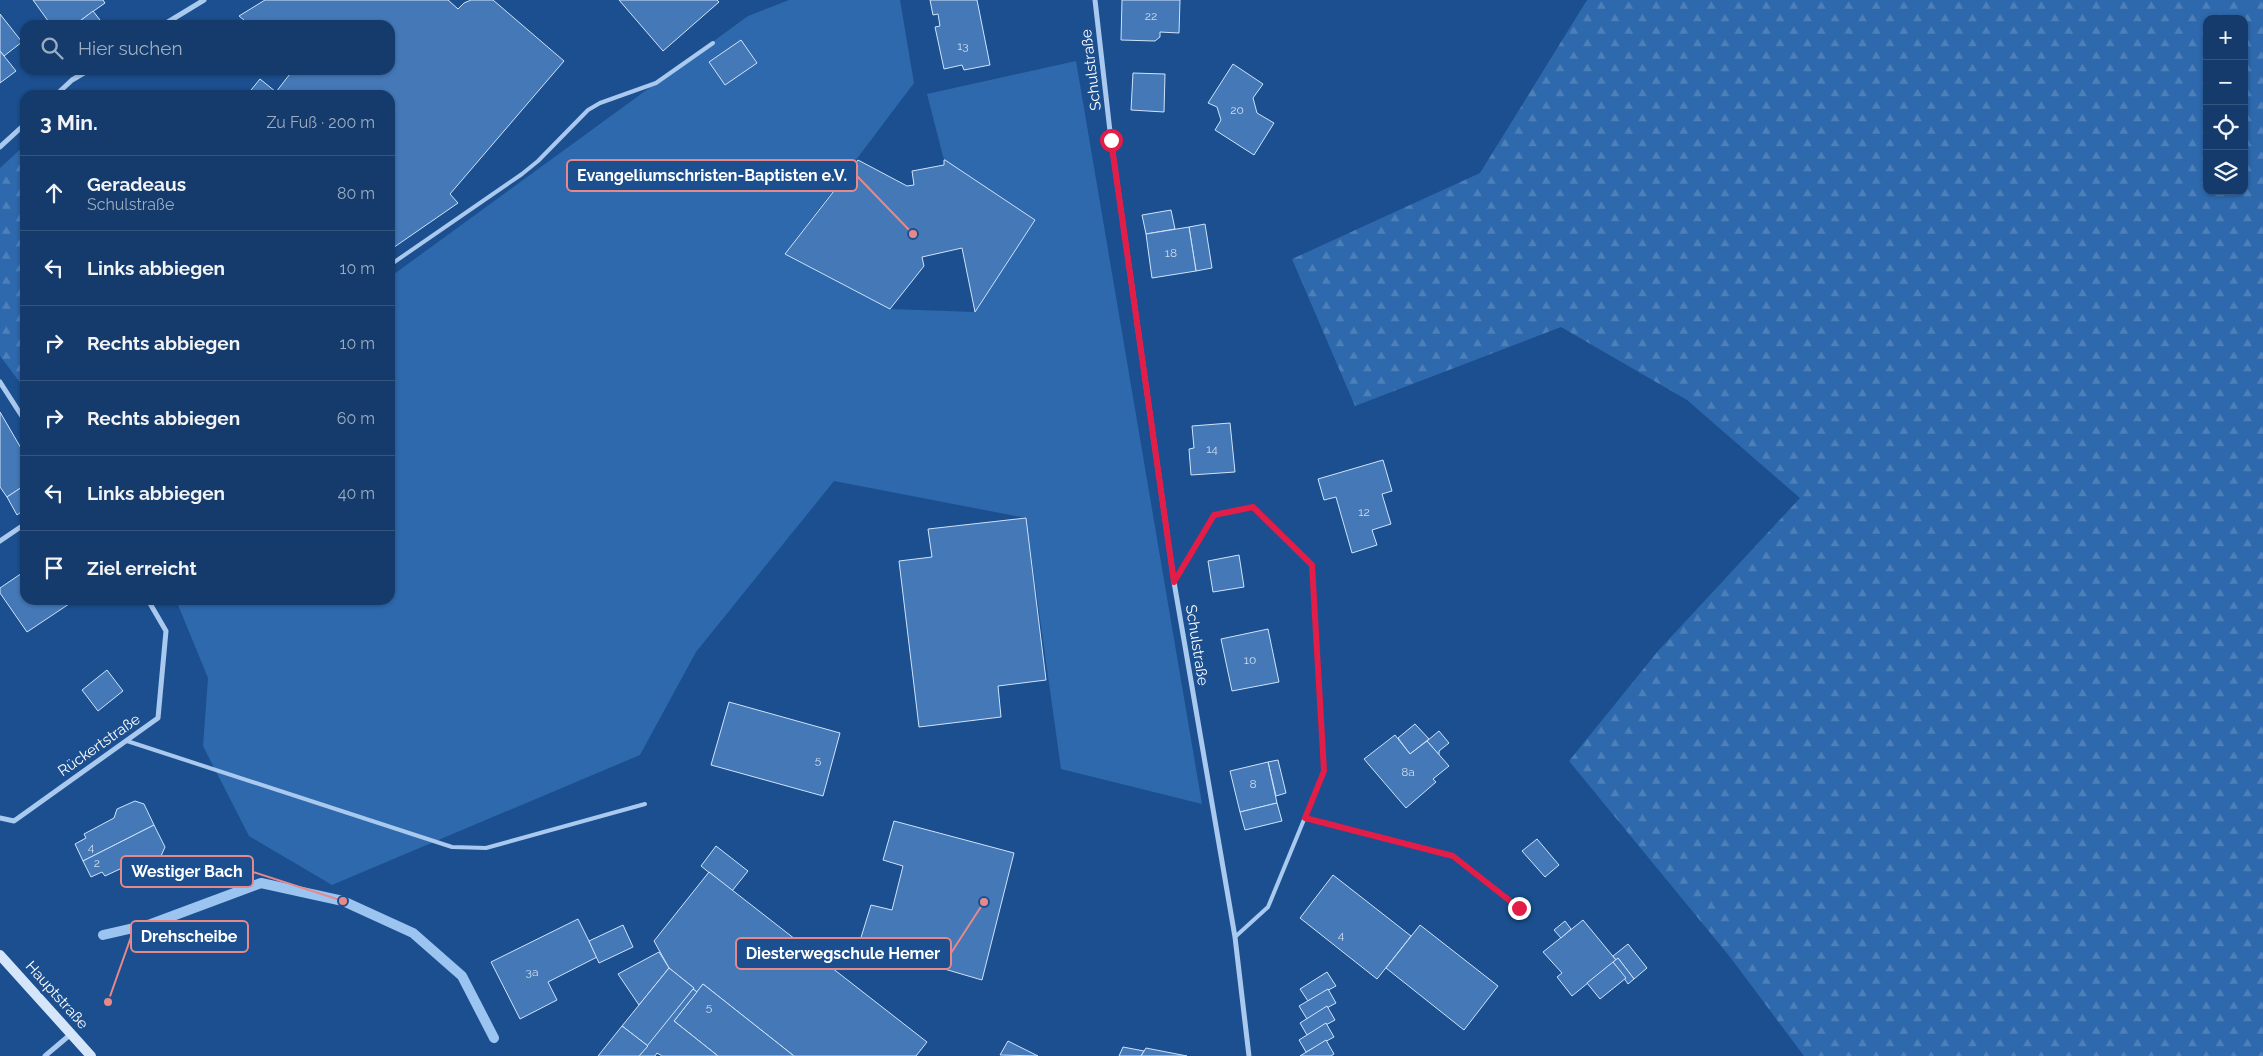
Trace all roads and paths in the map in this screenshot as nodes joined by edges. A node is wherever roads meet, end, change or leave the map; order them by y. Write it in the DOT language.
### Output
graph roads {
  1 [pos="204,0"];
  2 [pos="1095,0"];
  3 [pos="171,20"];
  4 [pos="713,43"];
  5 [pos="80,75"];
  6 [pos="61,90"];
  7 [pos="20,129"];
  8 [pos="0,147"];
  9 [pos="395,262"];
  10 [pos="0,382"];
  11 [pos="20,413"];
  12 [pos="20,527"];
  13 [pos="0,541"];
  14 [pos="1174,582"];
  15 [pos="151,605"];
  16 [pos="127,741"];
  17 [pos="645,804"];
  18 [pos="0,818"];
  19 [pos="1305,818"];
  20 [pos="1519,908"];
  21 [pos="1235,937"];
  22 [pos="0,955"];
  23 [pos="72,1034"];
  24 [pos="45,1056"];
  25 [pos="91,1056"];
  26 [pos="1249,1056"];
  1 -- 3 [label="street"];
  2 -- 14 [label="street, Schulstraße"];
  4 -- 9 [label="lane"];
  5 -- 6 [label="street"];
  7 -- 8 [label="street"];
  10 -- 11 [label="street"];
  12 -- 13 [label="street"];
  14 -- 19 [label="lane"];
  14 -- 21 [label="street, Schulstraße"];
  15 -- 16 [label="street, Rückertstraße"];
  16 -- 17 [label="lane"];
  16 -- 18 [label="street, Rückertstraße"];
  19 -- 20 [label="lane"];
  19 -- 21 [label="lane"];
  21 -- 26 [label="street, Schulstraße"];
  22 -- 23 [label="main road, Hauptstraße"];
  23 -- 24 [label="street"];
  23 -- 25 [label="main road, Hauptstraße"];
}
